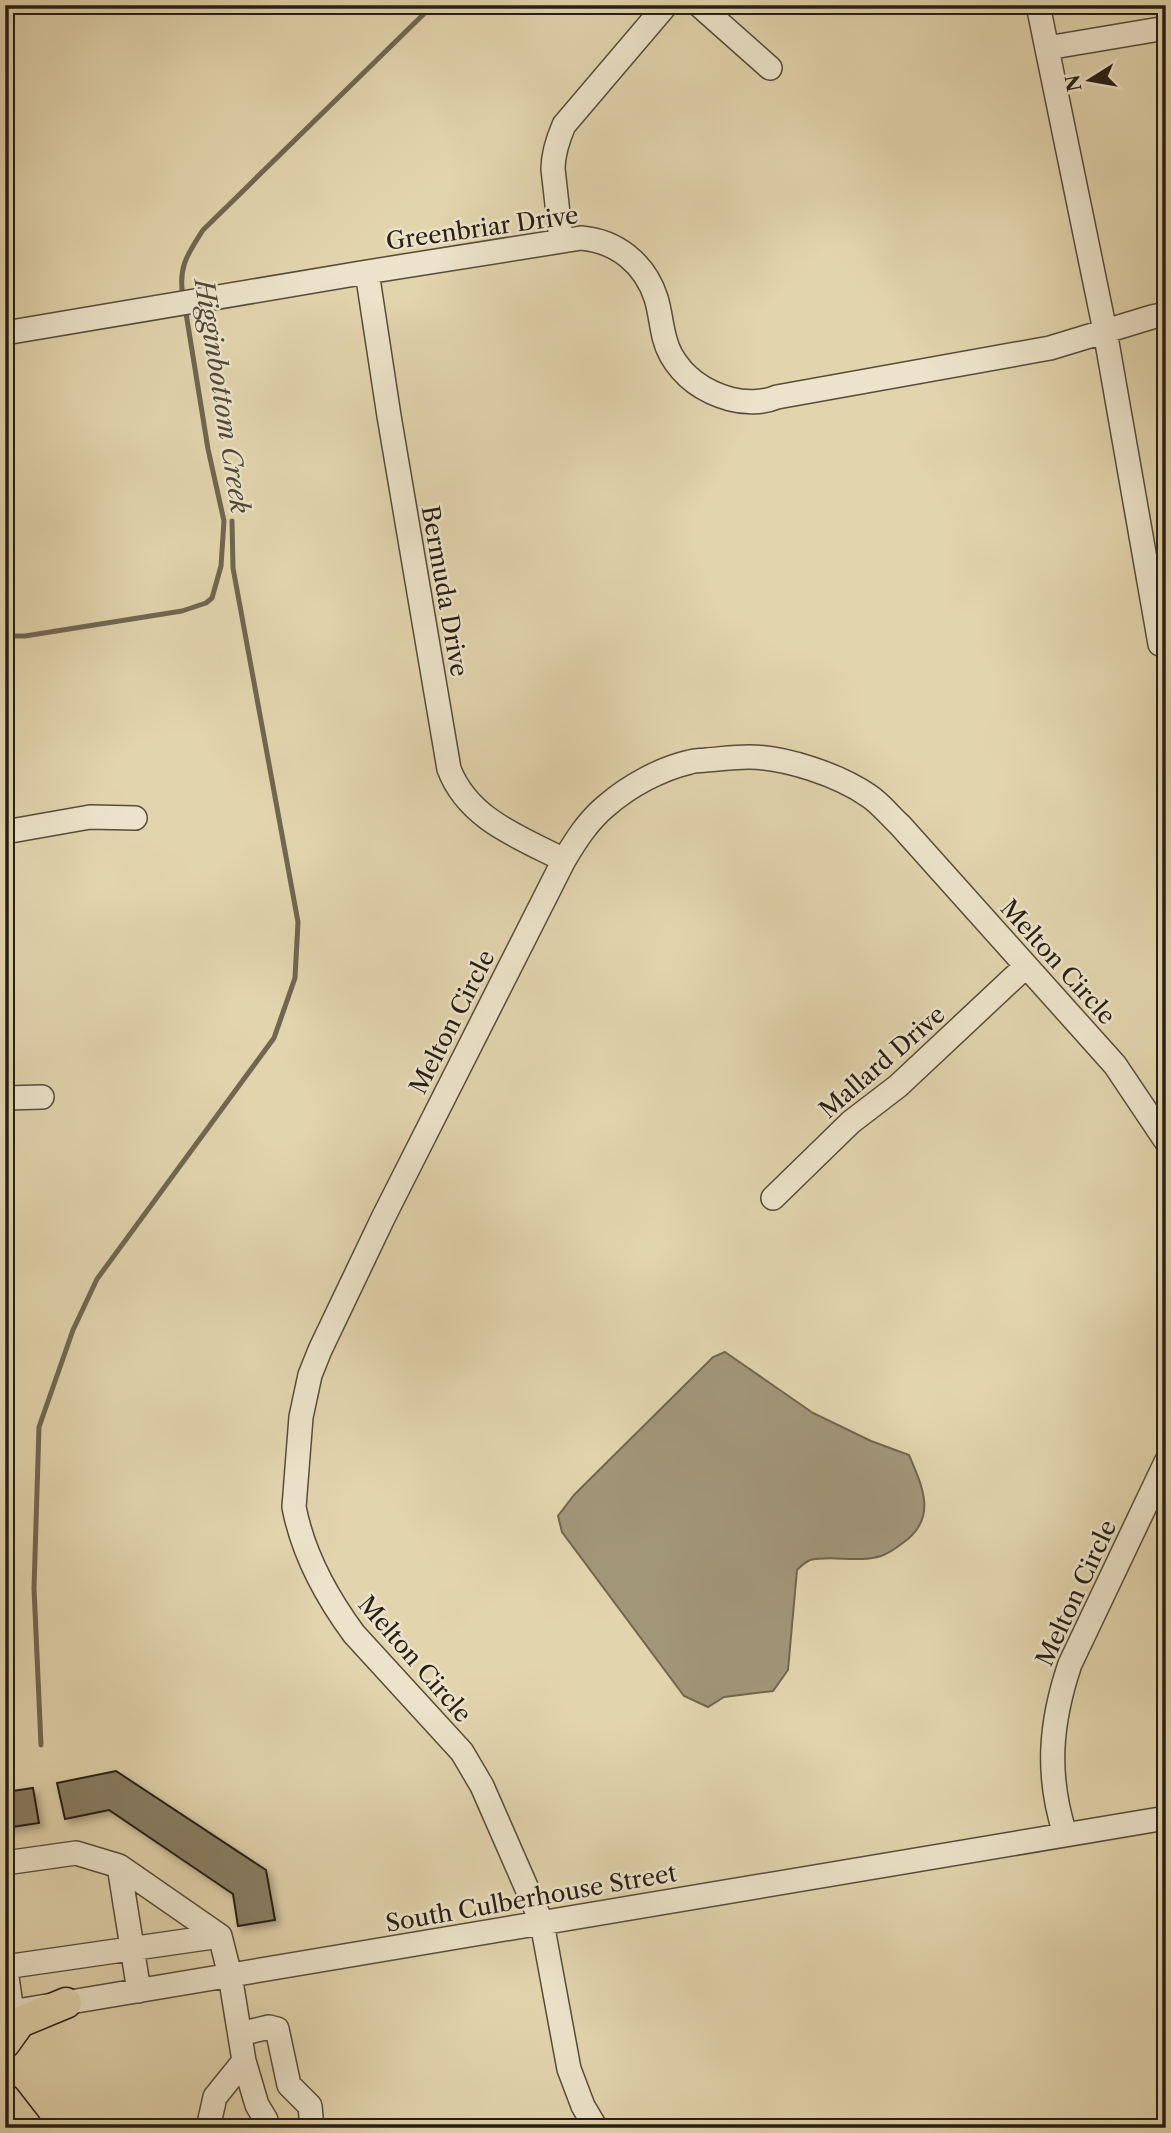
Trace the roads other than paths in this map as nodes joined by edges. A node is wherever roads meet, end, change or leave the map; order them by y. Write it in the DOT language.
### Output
graph roads {
  1 [pos="666,5"];
  2 [pos="699,5"];
  3 [pos="1038,5"];
  4 [pos="1166,28"];
  5 [pos="1047,48"];
  6 [pos="770,68"];
  7 [pos="561,240"];
  8 [pos="366,272"];
  9 [pos="1166,314"];
  10 [pos="1105,331"];
  11 [pos="5,333"];
  12 [pos="1160,644"];
  13 [pos="135,818"];
  14 [pos="5,832"];
  15 [pos="564,860"];
  16 [pos="1026,966"];
  17 [pos="42,1097"];
  18 [pos="5,1098"];
  19 [pos="1166,1141"];
  20 [pos="773,1198"];
  21 [pos="1166,1462"];
  22 [pos="1166,1818"];
  23 [pos="1065,1834"];
  24 [pos="5,1863"];
  25 [pos="119,1866"];
  26 [pos="542,1923"];
  27 [pos="220,1936"];
  28 [pos="133,1950"];
  29 [pos="5,1966"];
  30 [pos="230,1975"];
  31 [pos="139,1991"];
  32 [pos="66,2003"];
  33 [pos="9,2013"];
  34 [pos="240,2034"];
  35 [pos="5,2043"];
  36 [pos="244,2061"];
  37 [pos="5,2099"];
  38 [pos="14,2118"];
  39 [pos="266,2120"];
  40 [pos="208,2128"];
  41 [pos="312,2128"];
  42 [pos="596,2128"];
  1 -- 7 [label="street"];
  2 -- 6 [label="street"];
  3 -- 5 [label="street"];
  4 -- 5 [label="street"];
  5 -- 10 [label="street"];
  7 -- 8 [label="street, Greenbriar Drive"];
  7 -- 10 [label="street, Greenbriar Drive"];
  8 -- 11 [label="street, Greenbriar Drive"];
  8 -- 15 [label="street, Bermuda Drive"];
  9 -- 10 [label="street, Greenbriar Drive"];
  10 -- 12 [label="street"];
  13 -- 14 [label="street"];
  15 -- 16 [label="street, Melton Circle"];
  15 -- 26 [label="street, Melton Circle"];
  16 -- 19 [label="street, Melton Circle"];
  16 -- 20 [label="street, Mallard Drive"];
  17 -- 18 [label="street"];
  21 -- 23 [label="street, Melton Circle"];
  22 -- 23 [label="street, South Culberhouse Street"];
  23 -- 26 [label="street, South Culberhouse Street"];
  24 -- 25 [label="street"];
  25 -- 27 [label="street"];
  25 -- 28 [label="street"];
  26 -- 30 [label="street, South Culberhouse Street"];
  26 -- 42 [label="street, Melton Circle"];
  27 -- 28 [label="street"];
  27 -- 30 [label="street"];
  28 -- 29 [label="street"];
  28 -- 31 [label="street"];
  29 -- 33 [label="street"];
  30 -- 31 [label="street, South Culberhouse Street"];
  30 -- 34 [label="street"];
  31 -- 32 [label="street, South Culberhouse Street"];
  32 -- 33 [label="street, South Culberhouse Street"];
  32 -- 35 [label="main road"];
  34 -- 36 [label="street"];
  34 -- 41 [label="street"];
  36 -- 39 [label="street"];
  36 -- 40 [label="street"];
  37 -- 38 [label="main road"];
}
